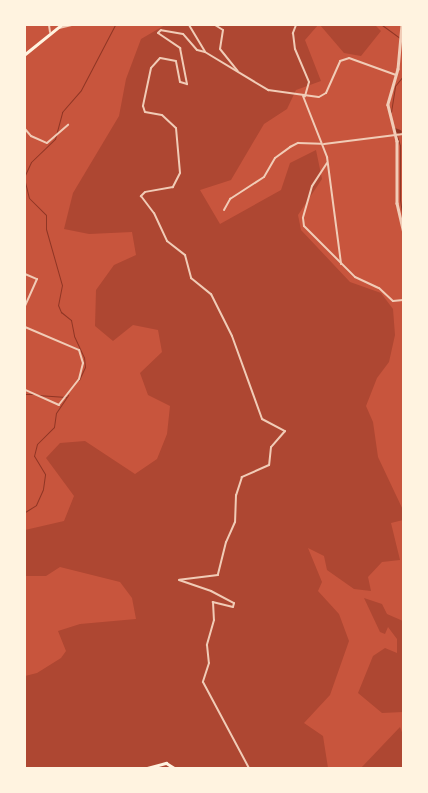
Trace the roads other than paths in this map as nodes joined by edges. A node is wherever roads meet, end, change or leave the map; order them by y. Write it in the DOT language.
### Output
graph roads {
  1 [pos="49,25"];
  2 [pos="61,25"];
  3 [pos="72,25"];
  4 [pos="189,25"];
  5 [pos="215,25"];
  6 [pos="296,25"];
  7 [pos="402,25"];
  8 [pos="57,28"];
  9 [pos="50,34"];
  10 [pos="205,52"];
  11 [pos="25,54"];
  12 [pos="238,71"];
  13 [pos="396,74"];
  14 [pos="304,96"];
  15 [pos="68,125"];
  16 [pos="25,129"];
  17 [pos="403,134"];
  18 [pos="394,135"];
  19 [pos="322,144"];
  20 [pos="328,163"];
  21 [pos="224,210"];
  22 [pos="403,230"];
  23 [pos="341,264"];
  24 [pos="25,274"];
  25 [pos="403,300"];
  26 [pos="25,306"];
  27 [pos="25,327"];
  28 [pos="25,390"];
  29 [pos="147,768"];
  30 [pos="174,768"];
  31 [pos="249,768"];
  1 -- 9 [label="street"];
  2 -- 8 [label="main road"];
  3 -- 8 [label="street"];
  4 -- 10 [label="street"];
  5 -- 12 [label="street"];
  6 -- 14 [label="street"];
  7 -- 13 [label="street"];
  8 -- 9 [label="main road"];
  9 -- 11 [label="main road"];
  10 -- 12 [label="street"];
  10 -- 31 [label="street"];
  12 -- 14 [label="street"];
  13 -- 14 [label="street"];
  13 -- 18 [label="street"];
  14 -- 19 [label="street"];
  15 -- 16 [label="street"];
  17 -- 18 [label="street"];
  18 -- 19 [label="street"];
  18 -- 22 [label="street"];
  19 -- 20 [label="street"];
  19 -- 21 [label="street"];
  20 -- 23 [label="street"];
  20 -- 23 [label="street"];
  23 -- 25 [label="street"];
  24 -- 26 [label="street"];
  27 -- 28 [label="street"];
  29 -- 30 [label="main road"];
}
